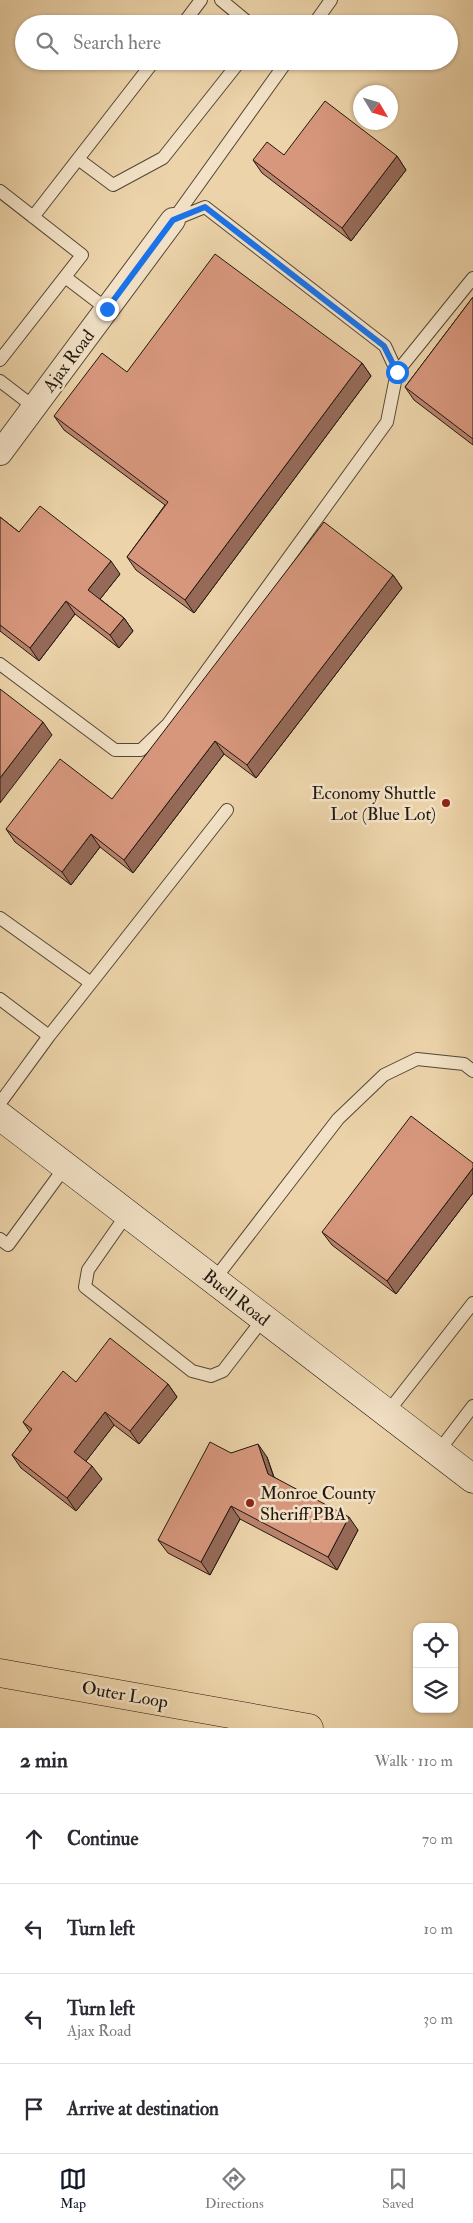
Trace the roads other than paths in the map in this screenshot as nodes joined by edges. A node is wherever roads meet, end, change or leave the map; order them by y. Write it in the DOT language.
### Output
graph roads {
  1 [pos="201,0"];
  2 [pos="221,0"];
  3 [pos="331,0"];
  4 [pos="190,15"];
  5 [pos="239,15"];
  6 [pos="320,15"];
  7 [pos="147,70"];
  8 [pos="233,70"];
  9 [pos="281,70"];
  10 [pos="78,159"];
  11 [pos="0,191"];
  12 [pos="33,217"];
  13 [pos="173,220"];
  14 [pos="65,277"];
  15 [pos="473,278"];
  16 [pos="107,309"];
  17 [pos="0,360"];
  18 [pos="397,372"];
  19 [pos="0,381"];
  20 [pos="34,407"];
  21 [pos="0,453"];
  22 [pos="0,664"];
  23 [pos="227,810"];
  24 [pos="0,918"];
  25 [pos="91,983"];
  26 [pos="0,999"];
  27 [pos="49,1036"];
  28 [pos="473,1071"];
  29 [pos="0,1103"];
  30 [pos="0,1116"];
  31 [pos="65,1167"];
  32 [pos="126,1214"];
  33 [pos="0,1239"];
  34 [pos="214,1280"];
  35 [pos="473,1304"];
  36 [pos="263,1319"];
  37 [pos="473,1406"];
  38 [pos="387,1414"];
  39 [pos="438,1452"];
  40 [pos="473,1479"];
  41 [pos="0,1673"];
  42 [pos="309,1728"];
  1 -- 4 [label="lane"];
  2 -- 5 [label="lane"];
  3 -- 6 [label="lane"];
  7 -- 10 [label="lane"];
  8 -- 10 [label="lane"];
  9 -- 13 [label="lane"];
  10 -- 12 [label="lane"];
  11 -- 12 [label="lane"];
  12 -- 14 [label="lane"];
  13 -- 16 [label="street, Ajax Road"];
  13 -- 18 [label="lane"];
  14 -- 16 [label="lane"];
  14 -- 17 [label="lane"];
  15 -- 18 [label="lane"];
  16 -- 20 [label="street, Ajax Road"];
  18 -- 22 [label="lane"];
  19 -- 20 [label="lane"];
  20 -- 21 [label="street, Ajax Road"];
  23 -- 25 [label="lane"];
  24 -- 25 [label="lane"];
  25 -- 27 [label="lane"];
  26 -- 27 [label="lane"];
  27 -- 29 [label="lane"];
  28 -- 34 [label="lane"];
  30 -- 31 [label="street, Buell Road"];
  31 -- 32 [label="street, Buell Road"];
  31 -- 33 [label="lane"];
  32 -- 34 [label="street, Buell Road"];
  32 -- 36 [label="lane"];
  34 -- 36 [label="street, Buell Road"];
  35 -- 38 [label="lane"];
  36 -- 38 [label="street, Buell Road"];
  37 -- 39 [label="lane"];
  38 -- 39 [label="street, Buell Road"];
  39 -- 40 [label="street, Buell Road"];
  41 -- 42 [label="highway, Outer Loop"];
}
